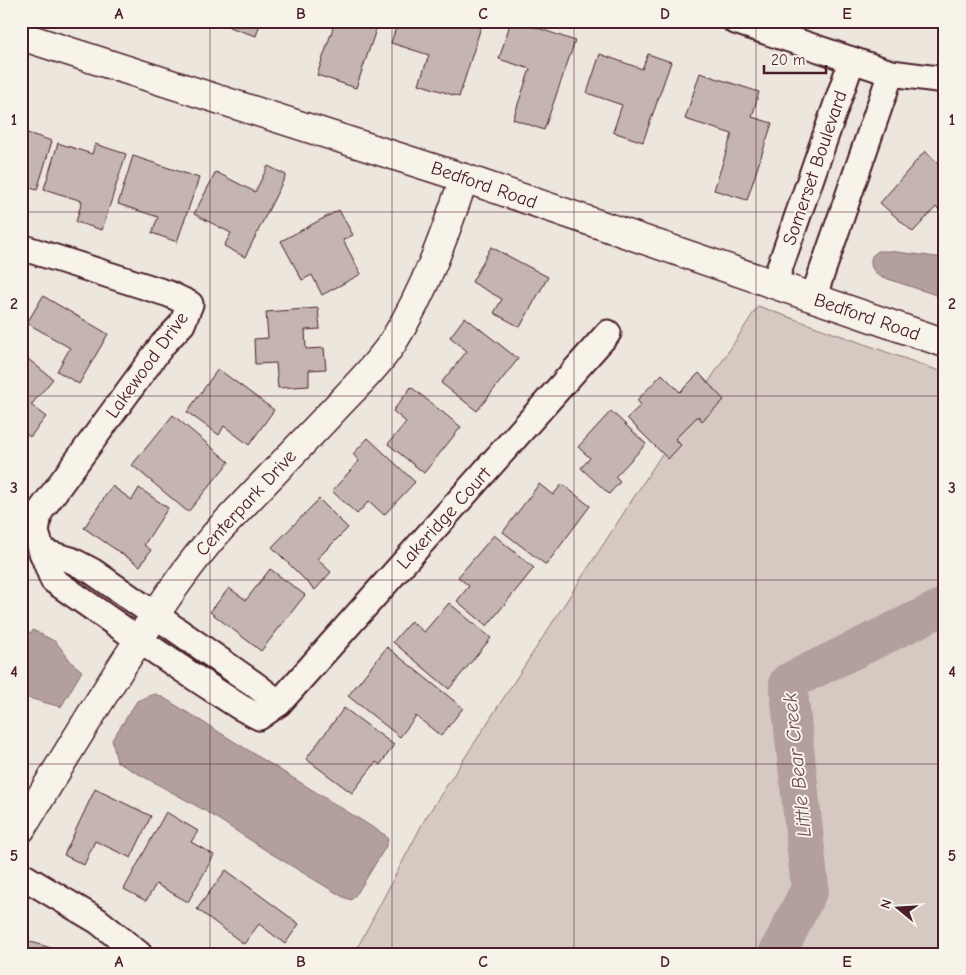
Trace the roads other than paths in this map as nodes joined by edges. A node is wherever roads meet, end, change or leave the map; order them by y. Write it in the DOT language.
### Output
graph roads {
  1 [pos="735,21"];
  2 [pos="21,36"];
  3 [pos="852,60"];
  4 [pos="890,73"];
  5 [pos="945,80"];
  6 [pos="464,178"];
  7 [pos="21,247"];
  8 [pos="774,284"];
  9 [pos="813,298"];
  10 [pos="608,333"];
  11 [pos="945,343"];
  12 [pos="42,552"];
  13 [pos="92,571"];
  14 [pos="76,596"];
  15 [pos="155,615"];
  16 [pos="139,640"];
  17 [pos="219,660"];
  18 [pos="203,684"];
  19 [pos="279,703"];
  20 [pos="21,829"];
  21 [pos="21,875"];
  22 [pos="139,954"];
  1 -- 3 [label="street"];
  2 -- 6 [label="street, Bedford Road"];
  3 -- 4 [label="street"];
  3 -- 8 [label="street, Somerset Boulevard"];
  4 -- 5 [label="street"];
  4 -- 9 [label="street"];
  6 -- 8 [label="street, Bedford Road"];
  6 -- 15 [label="street, Centerpark Drive"];
  7 -- 12 [label="street, Lakewood Drive"];
  8 -- 9 [label="street, Bedford Road"];
  9 -- 11 [label="street, Bedford Road"];
  10 -- 19 [label="street, Lakeridge Court"];
  12 -- 13 [label="street"];
  12 -- 14 [label="street, Lakewood Drive"];
  13 -- 14 [label="street"];
  13 -- 15 [label="street"];
  14 -- 16 [label="street, Lakewood Drive"];
  15 -- 16 [label="street, Centerpark Drive"];
  15 -- 17 [label="street"];
  16 -- 18 [label="street, Lakeridge Court"];
  16 -- 20 [label="street, Centerpark Drive"];
  17 -- 18 [label="street"];
  17 -- 19 [label="street"];
  18 -- 19 [label="street, Lakeridge Court"];
  21 -- 22 [label="street"];
}
